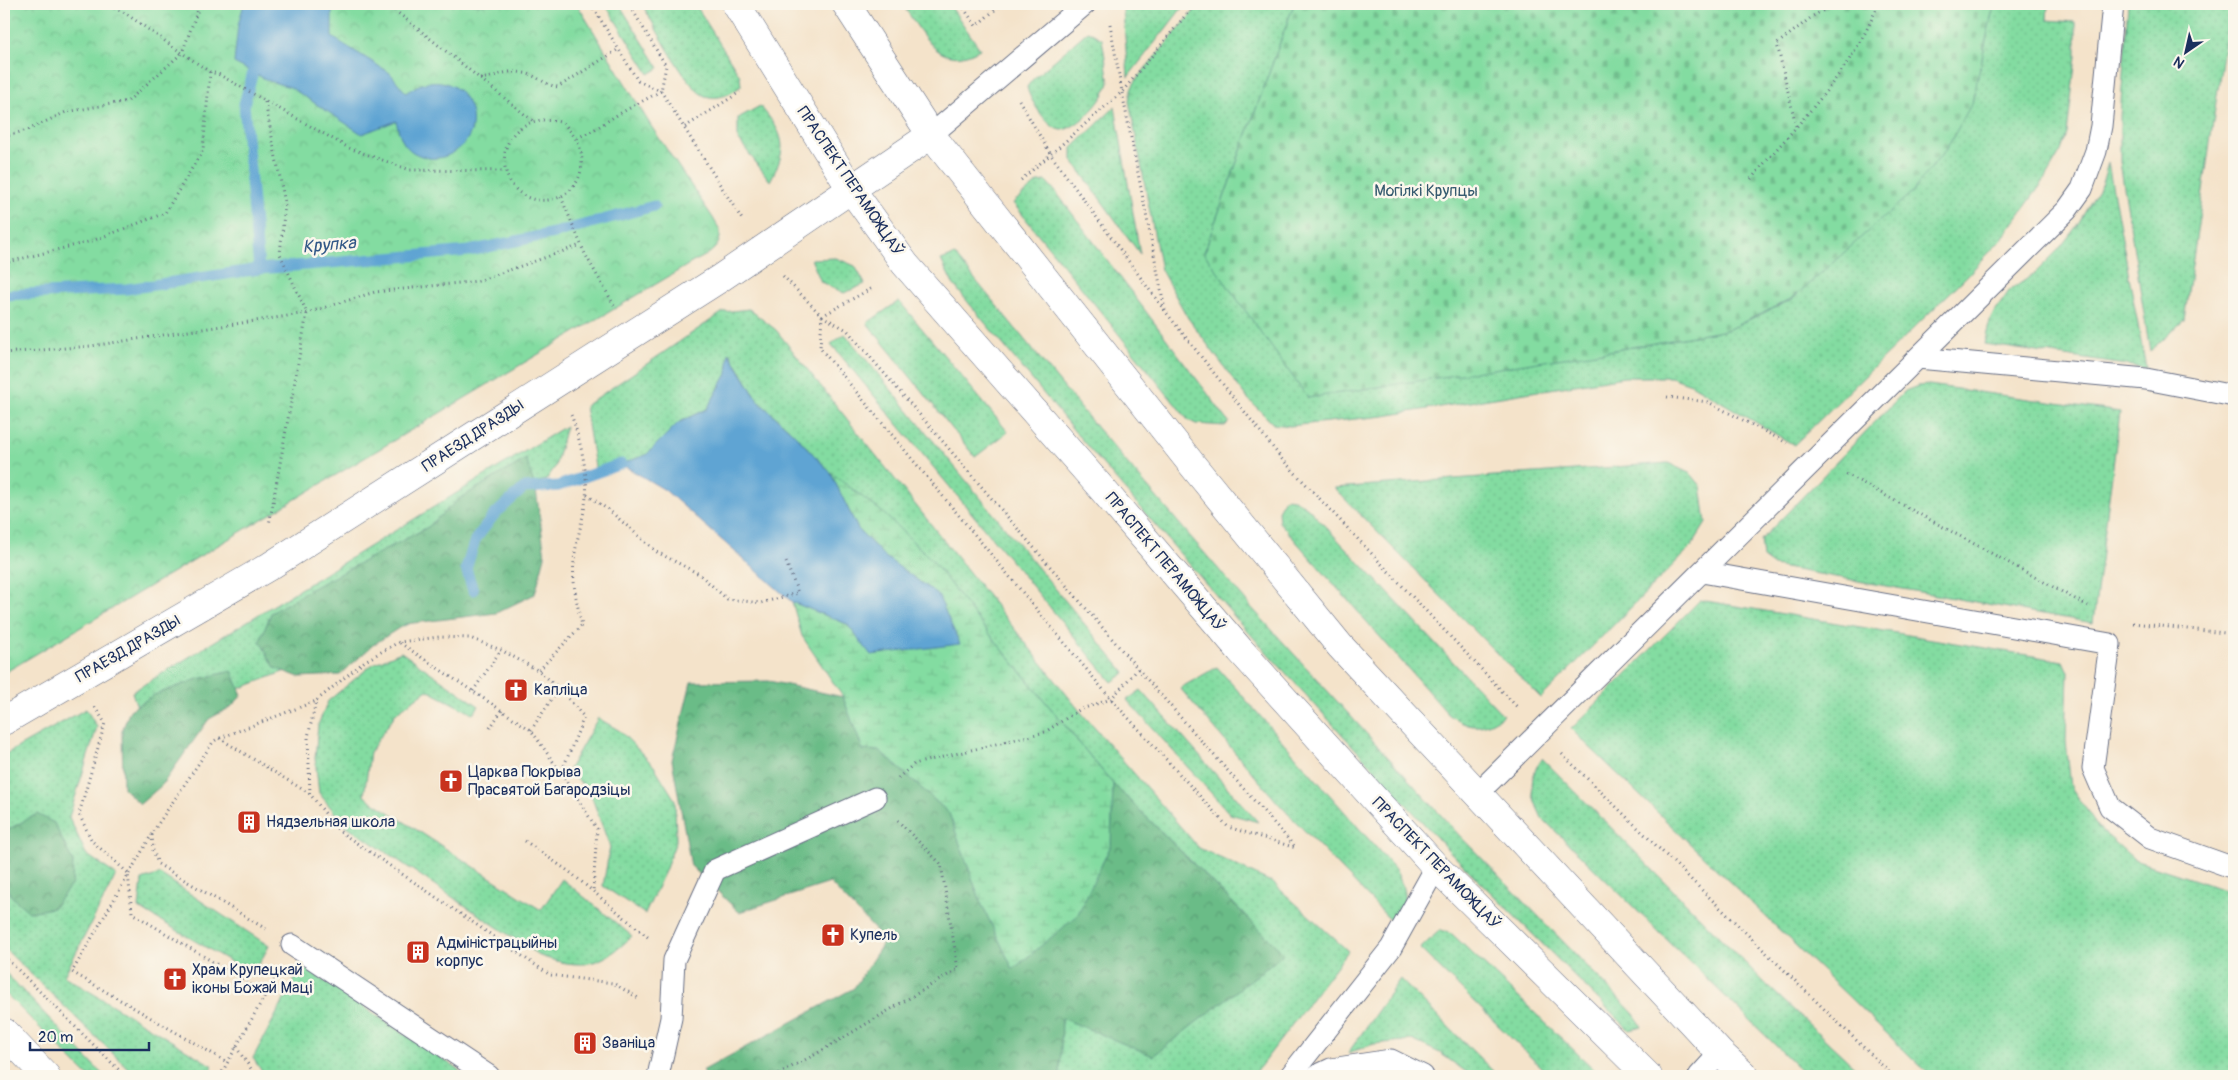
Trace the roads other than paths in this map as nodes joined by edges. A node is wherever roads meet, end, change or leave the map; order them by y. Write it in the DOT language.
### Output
graph roads {
  1 [pos="736,4"];
  2 [pos="846,4"];
  3 [pos="1085,4"];
  4 [pos="2113,4"];
  5 [pos="931,135"];
  6 [pos="851,189"];
  7 [pos="1918,358"];
  8 [pos="2234,396"];
  9 [pos="1702,572"];
  10 [pos="4,721"];
  11 [pos="1478,793"];
  12 [pos="875,798"];
  13 [pos="1436,867"];
  14 [pos="2234,868"];
  15 [pos="292,945"];
  16 [pos="4,1032"];
  17 [pos="1720,1053"];
  18 [pos="46,1076"];
  19 [pos="489,1076"];
  20 [pos="658,1076"];
  21 [pos="1290,1076"];
  22 [pos="1316,1076"];
  23 [pos="1422,1076"];
  24 [pos="1648,1076"];
  25 [pos="1699,1076"];
  26 [pos="1745,1076"];
  1 -- 6 [label="main road, ПРАСПЕКТ ПЕРАМОЖЦАЎ"];
  2 -- 5 [label="main road"];
  3 -- 5 [label="lane"];
  4 -- 7 [label="lane"];
  5 -- 6 [label="main road, ПРАЕЗД ДРАЗДЫ"];
  5 -- 11 [label="main road"];
  6 -- 10 [label="main road, ПРАЕЗД ДРАЗДЫ"];
  6 -- 13 [label="main road, ПРАСПЕКТ ПЕРАМОЖЦАЎ"];
  7 -- 8 [label="lane"];
  7 -- 9 [label="lane"];
  9 -- 11 [label="lane"];
  9 -- 14 [label="lane"];
  11 -- 17 [label="main road"];
  12 -- 20 [label="lane"];
  13 -- 21 [label="lane"];
  13 -- 24 [label="main road, ПРАСПЕКТ ПЕРАМОЖЦАЎ"];
  15 -- 19 [label="lane"];
  16 -- 18 [label="main road"];
  17 -- 25 [label="lane"];
  17 -- 26 [label="main road"];
  22 -- 23 [label="lane"];
}
